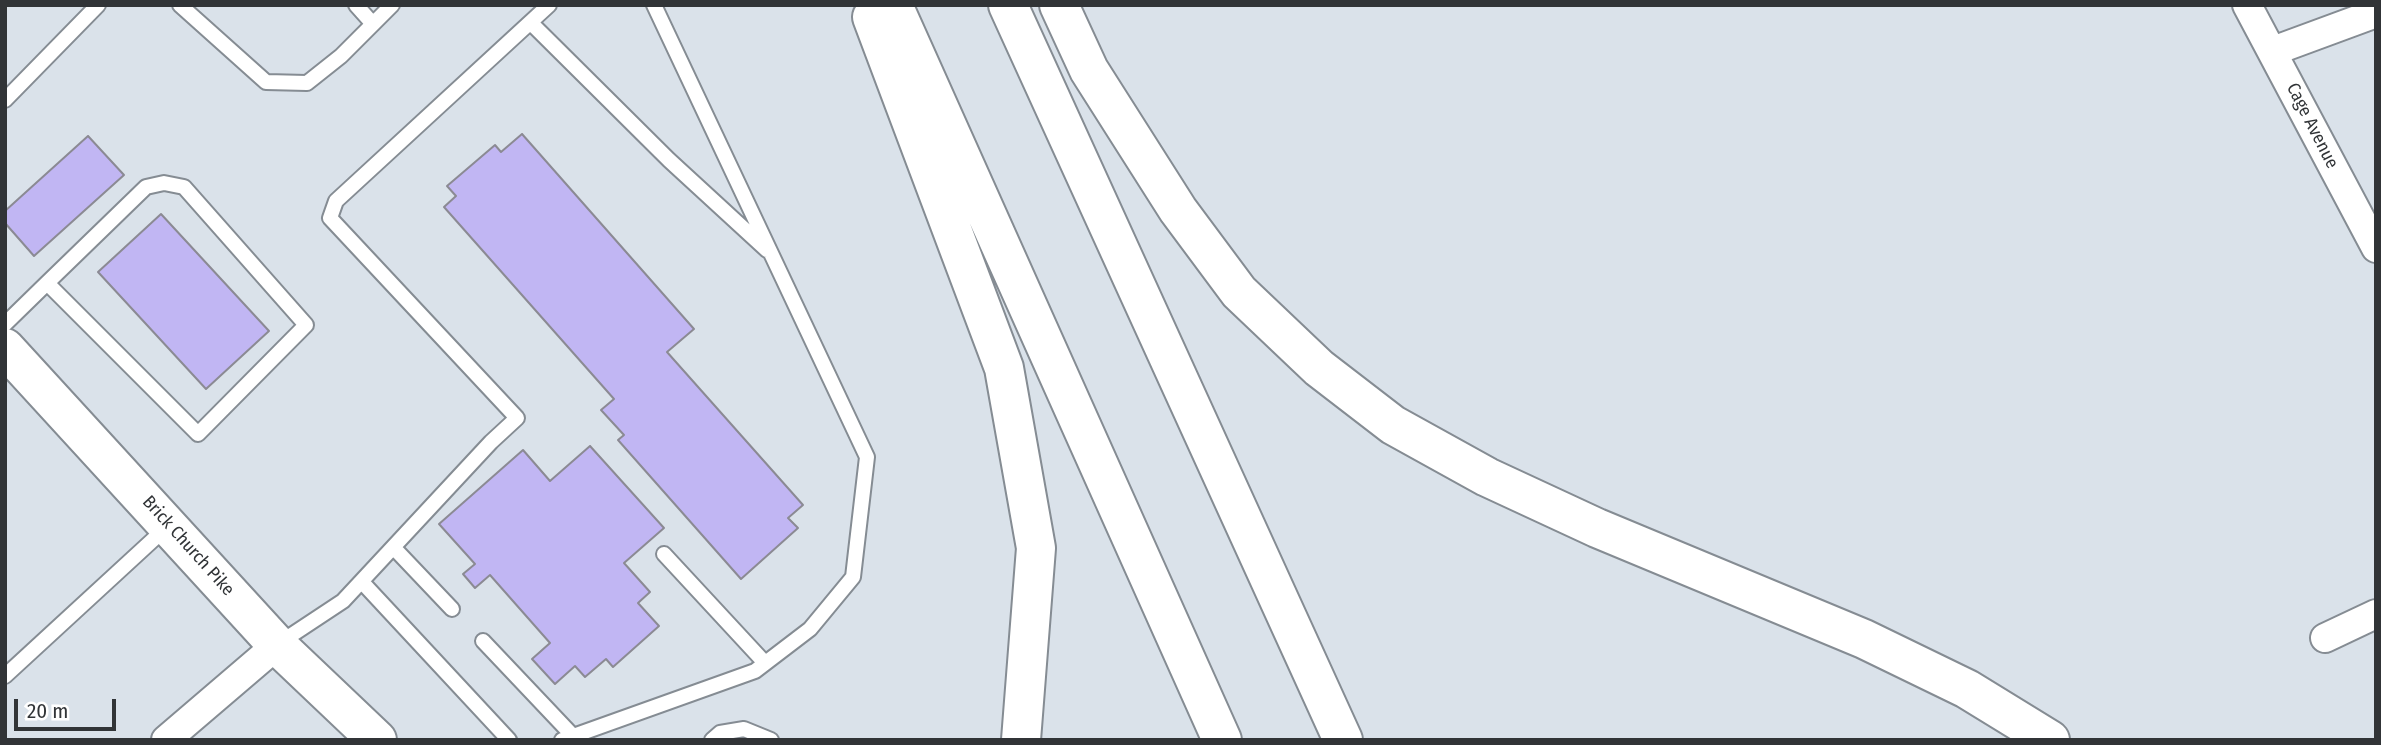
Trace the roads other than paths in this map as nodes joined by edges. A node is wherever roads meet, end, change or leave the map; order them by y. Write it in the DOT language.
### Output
graph roads {
  1 [pos="98,5"];
  2 [pos="180,5"];
  3 [pos="356,5"];
  4 [pos="392,5"];
  5 [pos="549,5"];
  6 [pos="654,5"];
  7 [pos="867,5"];
  8 [pos="892,5"];
  9 [pos="1008,5"];
  10 [pos="1059,5"];
  11 [pos="2247,5"];
  12 [pos="2376,13"];
  13 [pos="531,23"];
  14 [pos="373,24"];
  15 [pos="2273,51"];
  16 [pos="5,100"];
  17 [pos="2376,248"];
  18 [pos="773,255"];
  19 [pos="47,283"];
  20 [pos="5,324"];
  21 [pos="5,348"];
  22 [pos="169,525"];
  23 [pos="394,548"];
  24 [pos="664,554"];
  25 [pos="362,582"];
  26 [pos="452,609"];
  27 [pos="2376,614"];
  28 [pos="2325,638"];
  29 [pos="483,640"];
  30 [pos="277,645"];
  31 [pos="765,663"];
  32 [pos="5,676"];
  33 [pos="365,736"];
  34 [pos="568,738"];
  35 [pos="166,740"];
  36 [pos="509,740"];
  37 [pos="712,740"];
  38 [pos="771,740"];
  39 [pos="1021,740"];
  40 [pos="1222,740"];
  41 [pos="1342,740"];
  42 [pos="2050,740"];
  1 -- 16 [label="lane"];
  2 -- 14 [label="lane"];
  3 -- 14 [label="lane"];
  4 -- 14 [label="lane"];
  5 -- 13 [label="lane"];
  6 -- 18 [label="lane"];
  7 -- 39 [label="main road"];
  8 -- 40 [label="main road"];
  9 -- 41 [label="main road"];
  10 -- 42 [label="main road"];
  11 -- 15 [label="street, Cage Avenue"];
  12 -- 15 [label="street"];
  13 -- 18 [label="lane"];
  13 -- 23 [label="lane"];
  15 -- 17 [label="street, Cage Avenue"];
  18 -- 31 [label="lane"];
  19 -- 19 [label="lane"];
  19 -- 20 [label="lane"];
  21 -- 22 [label="main road, Brick Church Pike"];
  22 -- 30 [label="main road, Brick Church Pike"];
  22 -- 32 [label="lane"];
  23 -- 25 [label="lane"];
  23 -- 26 [label="lane"];
  24 -- 31 [label="lane"];
  25 -- 30 [label="lane"];
  25 -- 36 [label="lane"];
  27 -- 28 [label="street"];
  29 -- 34 [label="lane"];
  30 -- 33 [label="main road, Brick Church Pike"];
  30 -- 35 [label="street"];
  31 -- 34 [label="lane"];
  37 -- 38 [label="lane"];
}
